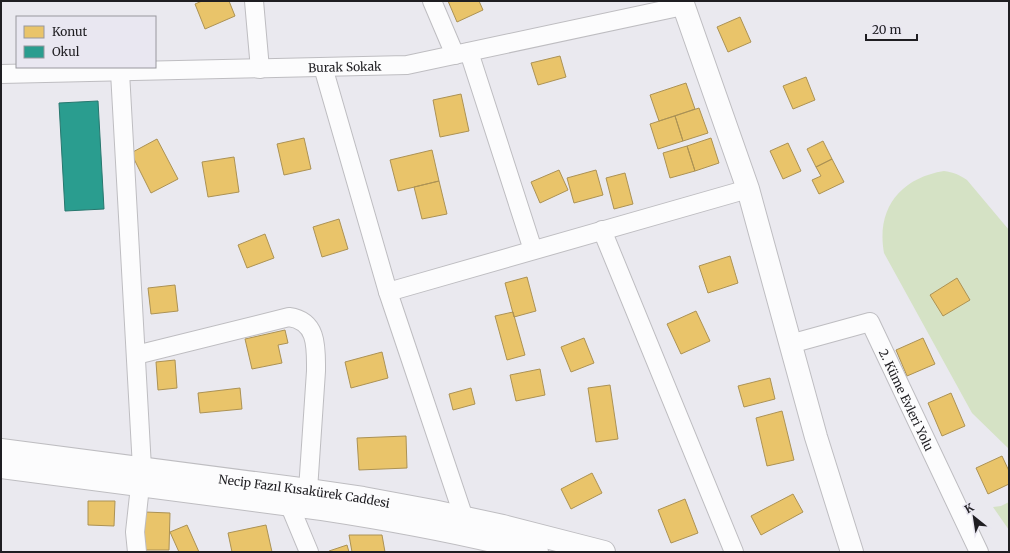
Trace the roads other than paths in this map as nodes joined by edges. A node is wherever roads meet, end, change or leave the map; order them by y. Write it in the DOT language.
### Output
graph roads {
  1 [pos="254,1"];
  2 [pos="432,1"];
  3 [pos="682,3"];
  4 [pos="462,53"];
  5 [pos="323,67"];
  6 [pos="260,68"];
  7 [pos="120,72"];
  8 [pos="1,74"];
  9 [pos="748,189"];
  10 [pos="602,230"];
  11 [pos="533,250"];
  12 [pos="388,292"];
  13 [pos="790,344"];
  14 [pos="136,355"];
  15 [pos="1,450"];
  16 [pos="1,467"];
  17 [pos="141,476"];
  18 [pos="308,490"];
  19 [pos="289,504"];
  20 [pos="464,518"];
  21 [pos="137,552"];
  22 [pos="310,552"];
  23 [pos="537,552"];
  24 [pos="604,552"];
  25 [pos="734,552"];
  26 [pos="852,552"];
  27 [pos="979,552"];
  1 -- 6 [label="street"];
  2 -- 4 [label="street"];
  3 -- 4 [label="street, Burak Sokak"];
  3 -- 9 [label="street"];
  4 -- 5 [label="street, Burak Sokak"];
  4 -- 11 [label="street"];
  5 -- 6 [label="street, Burak Sokak"];
  5 -- 12 [label="street"];
  6 -- 7 [label="street, Burak Sokak"];
  7 -- 8 [label="street, Burak Sokak"];
  7 -- 14 [label="street"];
  9 -- 10 [label="street"];
  9 -- 13 [label="street"];
  10 -- 11 [label="street"];
  10 -- 25 [label="street"];
  11 -- 12 [label="street"];
  12 -- 20 [label="street"];
  13 -- 26 [label="street"];
  13 -- 27 [label="street, 2. Küme Evleri Yolu"];
  14 -- 17 [label="street"];
  14 -- 18 [label="street"];
  15 -- 17 [label="street, Necip Fazıl Kısakürek Caddesi"];
  16 -- 17 [label="street, Necip Fazıl Kısakürek Caddesi"];
  17 -- 18 [label="street, Necip Fazıl Kısakürek Caddesi"];
  17 -- 19 [label="street, Necip Fazıl Kısakürek Caddesi"];
  17 -- 21 [label="street"];
  18 -- 20 [label="street, Necip Fazıl Kısakürek Caddesi"];
  19 -- 22 [label="street"];
  19 -- 23 [label="street, Necip Fazıl Kısakürek Caddesi"];
  20 -- 24 [label="street, Necip Fazıl Kısakürek Caddesi"];
}
